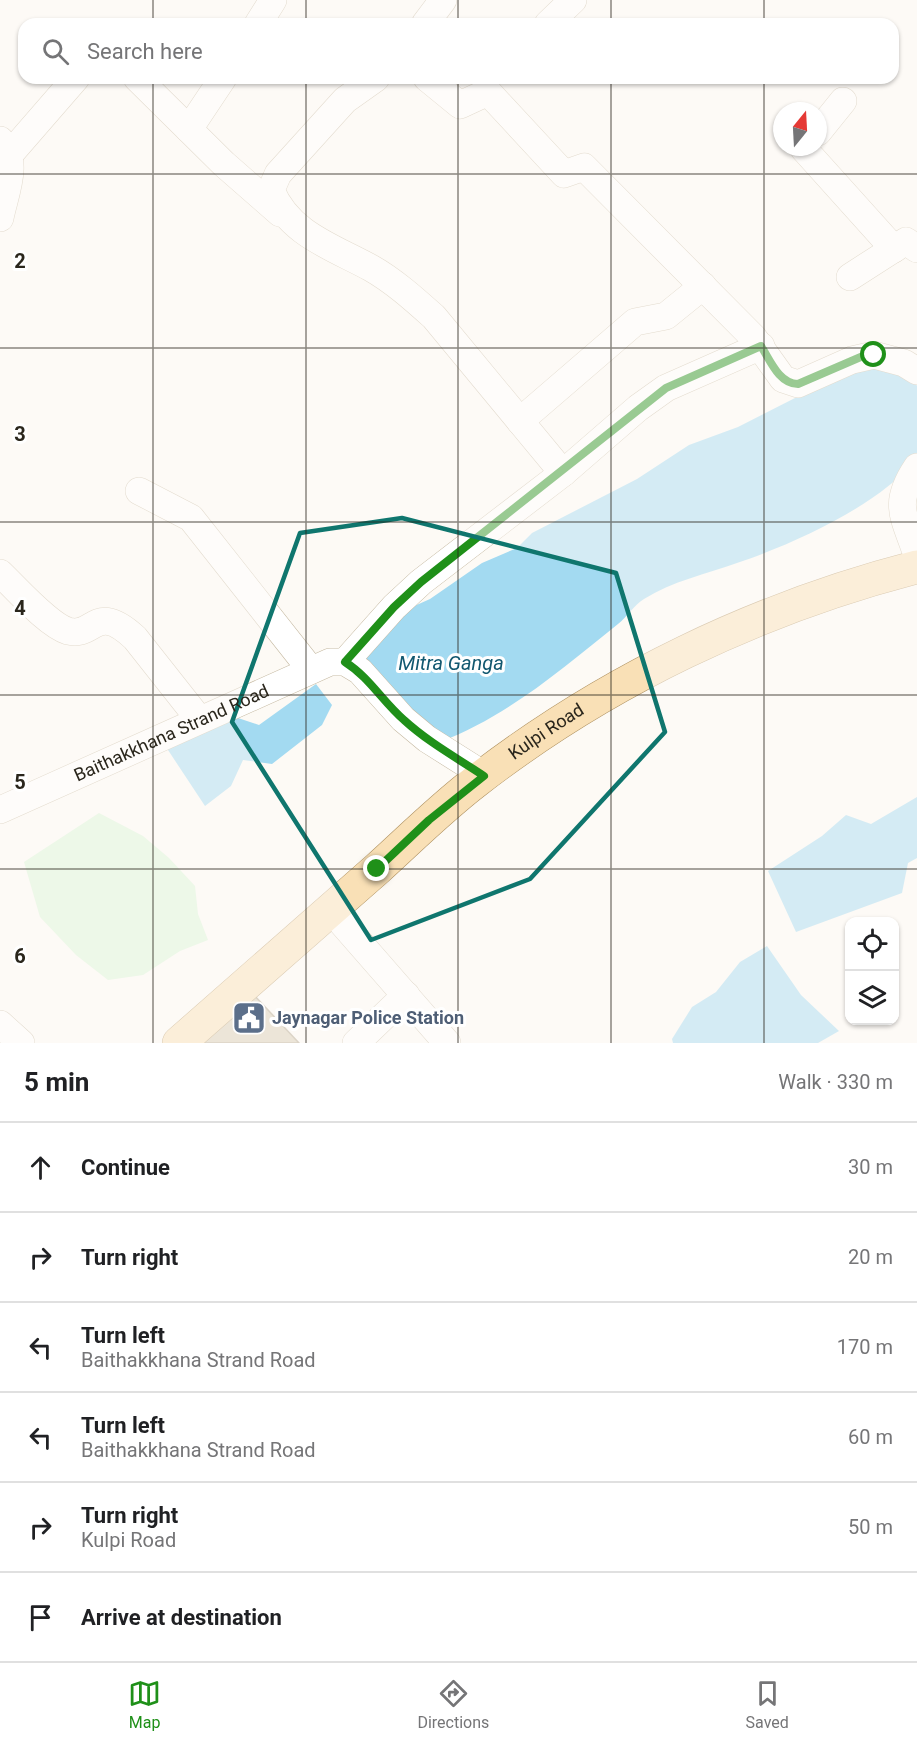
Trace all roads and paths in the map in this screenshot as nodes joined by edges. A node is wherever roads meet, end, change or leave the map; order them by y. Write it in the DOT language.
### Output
graph roads {
  1 [pos="273,0"];
  2 [pos="442,0"];
  3 [pos="573,0"];
  4 [pos="262,18"];
  5 [pos="429,18"];
  6 [pos="554,18"];
  7 [pos="70,84"];
  8 [pos="143,84"];
  9 [pos="219,84"];
  10 [pos="368,84"];
  11 [pos="434,84"];
  12 [pos="494,85"];
  13 [pos="843,101"];
  14 [pos="827,121"];
  15 [pos="189,129"];
  16 [pos="5,147"];
  17 [pos="811,156"];
  18 [pos="0,218"];
  19 [pos="290,221"];
  20 [pos="906,249"];
  21 [pos="850,278"];
  22 [pos="703,286"];
  23 [pos="761,346"];
  24 [pos="916,368"];
  25 [pos="520,422"];
  26 [pos="917,467"];
  27 [pos="563,472"];
  28 [pos="139,491"];
  29 [pos="917,555"];
  30 [pos="917,567"];
  31 [pos="0,573"];
  32 [pos="345,662"];
  33 [pos="311,670"];
  34 [pos="199,719"];
  35 [pos="484,776"];
  36 [pos="0,810"];
  37 [pos="330,909"];
  38 [pos="406,995"];
  39 [pos="0,1024"];
  40 [pos="21,1043"];
  41 [pos="179,1043"];
  42 [pos="356,1043"];
  43 [pos="447,1043"];
  1 -- 4 [label="street"];
  2 -- 5 [label="street"];
  3 -- 6 [label="street"];
  7 -- 16 [label="street"];
  8 -- 15 [label="street"];
  9 -- 15 [label="street"];
  10 -- 19 [label="street"];
  11 -- 12 [label="street"];
  12 -- 22 [label="street"];
  13 -- 14 [label="street"];
  15 -- 19 [label="street"];
  16 -- 18 [label="street"];
  17 -- 20 [label="street"];
  19 -- 25 [label="street"];
  20 -- 21 [label="street"];
  22 -- 23 [label="street"];
  22 -- 25 [label="street"];
  23 -- 24 [label="street"];
  23 -- 27 [label="street"];
  25 -- 27 [label="street"];
  26 -- 29 [label="street"];
  27 -- 32 [label="street"];
  28 -- 33 [label="street"];
  30 -- 35 [label="main road, Kulpi Road"];
  31 -- 34 [label="street"];
  32 -- 33 [label="street, Baithakkhana Strand Road"];
  32 -- 35 [label="street"];
  33 -- 34 [label="street, Baithakkhana Strand Road"];
  34 -- 36 [label="street, Baithakkhana Strand Road"];
  35 -- 37 [label="main road, Kulpi Road"];
  37 -- 38 [label="street"];
  37 -- 41 [label="main road, Kulpi Road"];
  38 -- 42 [label="street"];
  38 -- 43 [label="street"];
  39 -- 40 [label="street"];
}
